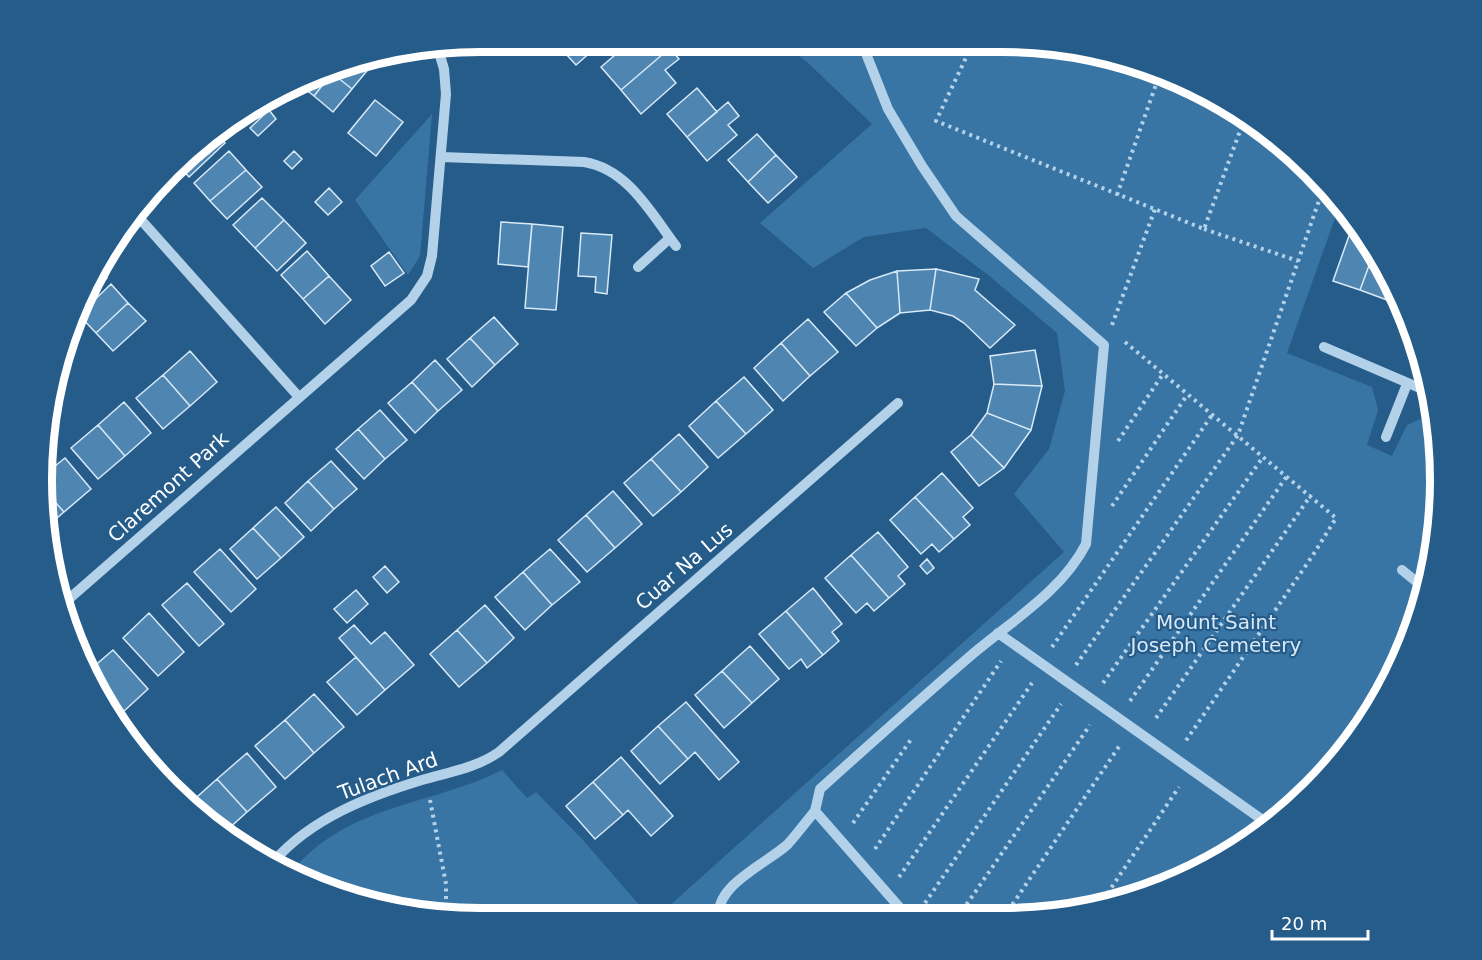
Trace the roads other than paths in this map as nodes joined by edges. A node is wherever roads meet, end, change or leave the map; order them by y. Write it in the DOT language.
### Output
graph roads {
  1 [pos="867,52"];
  2 [pos="439,54"];
  3 [pos="442,157"];
  4 [pos="141,220"];
  5 [pos="638,267"];
  6 [pos="1324,347"];
  7 [pos="1407,384"];
  8 [pos="1419,388"];
  9 [pos="298,396"];
  10 [pos="898,402"];
  11 [pos="1386,437"];
  12 [pos="1402,570"];
  13 [pos="1417,582"];
  14 [pos="69,599"];
  15 [pos="998,633"];
  16 [pos="492,757"];
  17 [pos="815,811"];
  18 [pos="1262,819"];
  19 [pos="278,856"];
  20 [pos="719,908"];
  21 [pos="900,908"];
  1 -- 15 [label="street"];
  2 -- 3 [label="street, Claremont Park"];
  3 -- 5 [label="street"];
  3 -- 9 [label="street, Claremont Park"];
  4 -- 9 [label="street"];
  6 -- 7 [label="street"];
  7 -- 8 [label="street"];
  7 -- 11 [label="street"];
  9 -- 14 [label="street, Claremont Park"];
  10 -- 16 [label="street, Cuar Na Lus"];
  12 -- 13 [label="street"];
  15 -- 17 [label="street"];
  15 -- 18 [label="street"];
  16 -- 19 [label="street, Tulach Ard"];
  17 -- 20 [label="street"];
  17 -- 21 [label="street"];
}
